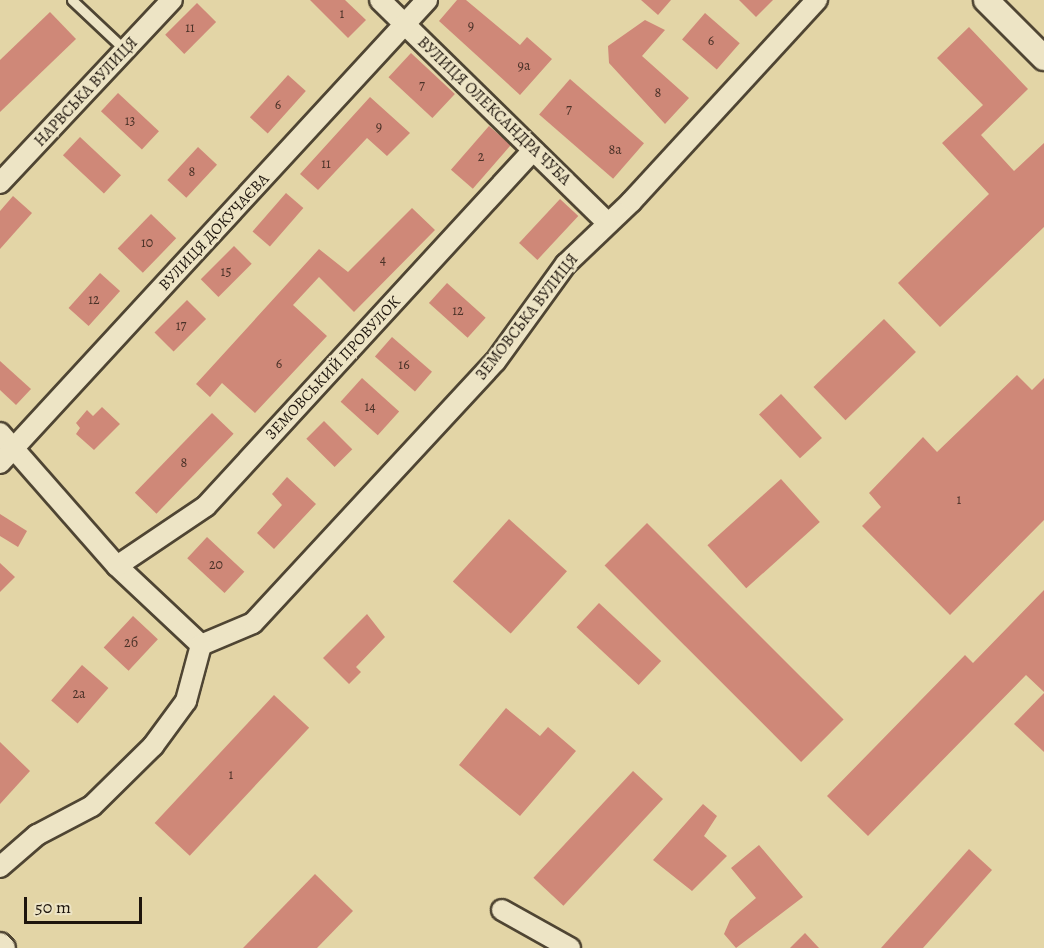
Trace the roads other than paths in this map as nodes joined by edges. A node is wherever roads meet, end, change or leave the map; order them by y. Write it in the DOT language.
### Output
graph roads {
  1 [pos="72,0"];
  2 [pos="172,0"];
  3 [pos="380,0"];
  4 [pos="427,0"];
  5 [pos="818,0"];
  6 [pos="986,0"];
  7 [pos="405,24"];
  8 [pos="125,50"];
  9 [pos="1044,58"];
  10 [pos="533,150"];
  11 [pos="0,183"];
  12 [pos="607,222"];
  13 [pos="0,433"];
  14 [pos="14,449"];
  15 [pos="0,463"];
  16 [pos="117,566"];
  17 [pos="201,645"];
  18 [pos="0,867"];
  19 [pos="502,910"];
  20 [pos="0,943"];
  21 [pos="5,948"];
  22 [pos="570,948"];
  1 -- 8 [label="lane"];
  2 -- 8 [label="street, НАРВСЬКА ВУЛИЦЯ"];
  3 -- 7 [label="street, ВУЛИЦЯ ОЛЕКСАНДРА ЧУБА"];
  4 -- 7 [label="street, ВУЛИЦЯ ДОКУЧАЄВА"];
  5 -- 12 [label="street, ЗЕМОВСЬКА ВУЛИЦЯ"];
  6 -- 9 [label="street"];
  7 -- 10 [label="street, ВУЛИЦЯ ОЛЕКСАНДРА ЧУБА"];
  7 -- 14 [label="street, ВУЛИЦЯ ДОКУЧАЄВА"];
  8 -- 11 [label="street, НАРВСЬКА ВУЛИЦЯ"];
  10 -- 12 [label="street, ВУЛИЦЯ ОЛЕКСАНДРА ЧУБА"];
  10 -- 16 [label="street, ЗЕМОВСЬКИЙ ПРОВУЛОК"];
  12 -- 17 [label="street, ЗЕМОВСЬКА ВУЛИЦЯ"];
  13 -- 14 [label="street"];
  14 -- 15 [label="street, ВУЛИЦЯ ДОКУЧАЄВА"];
  14 -- 16 [label="street"];
  16 -- 17 [label="street"];
  17 -- 18 [label="street"];
  19 -- 22 [label="street"];
  20 -- 21 [label="street"];
}
